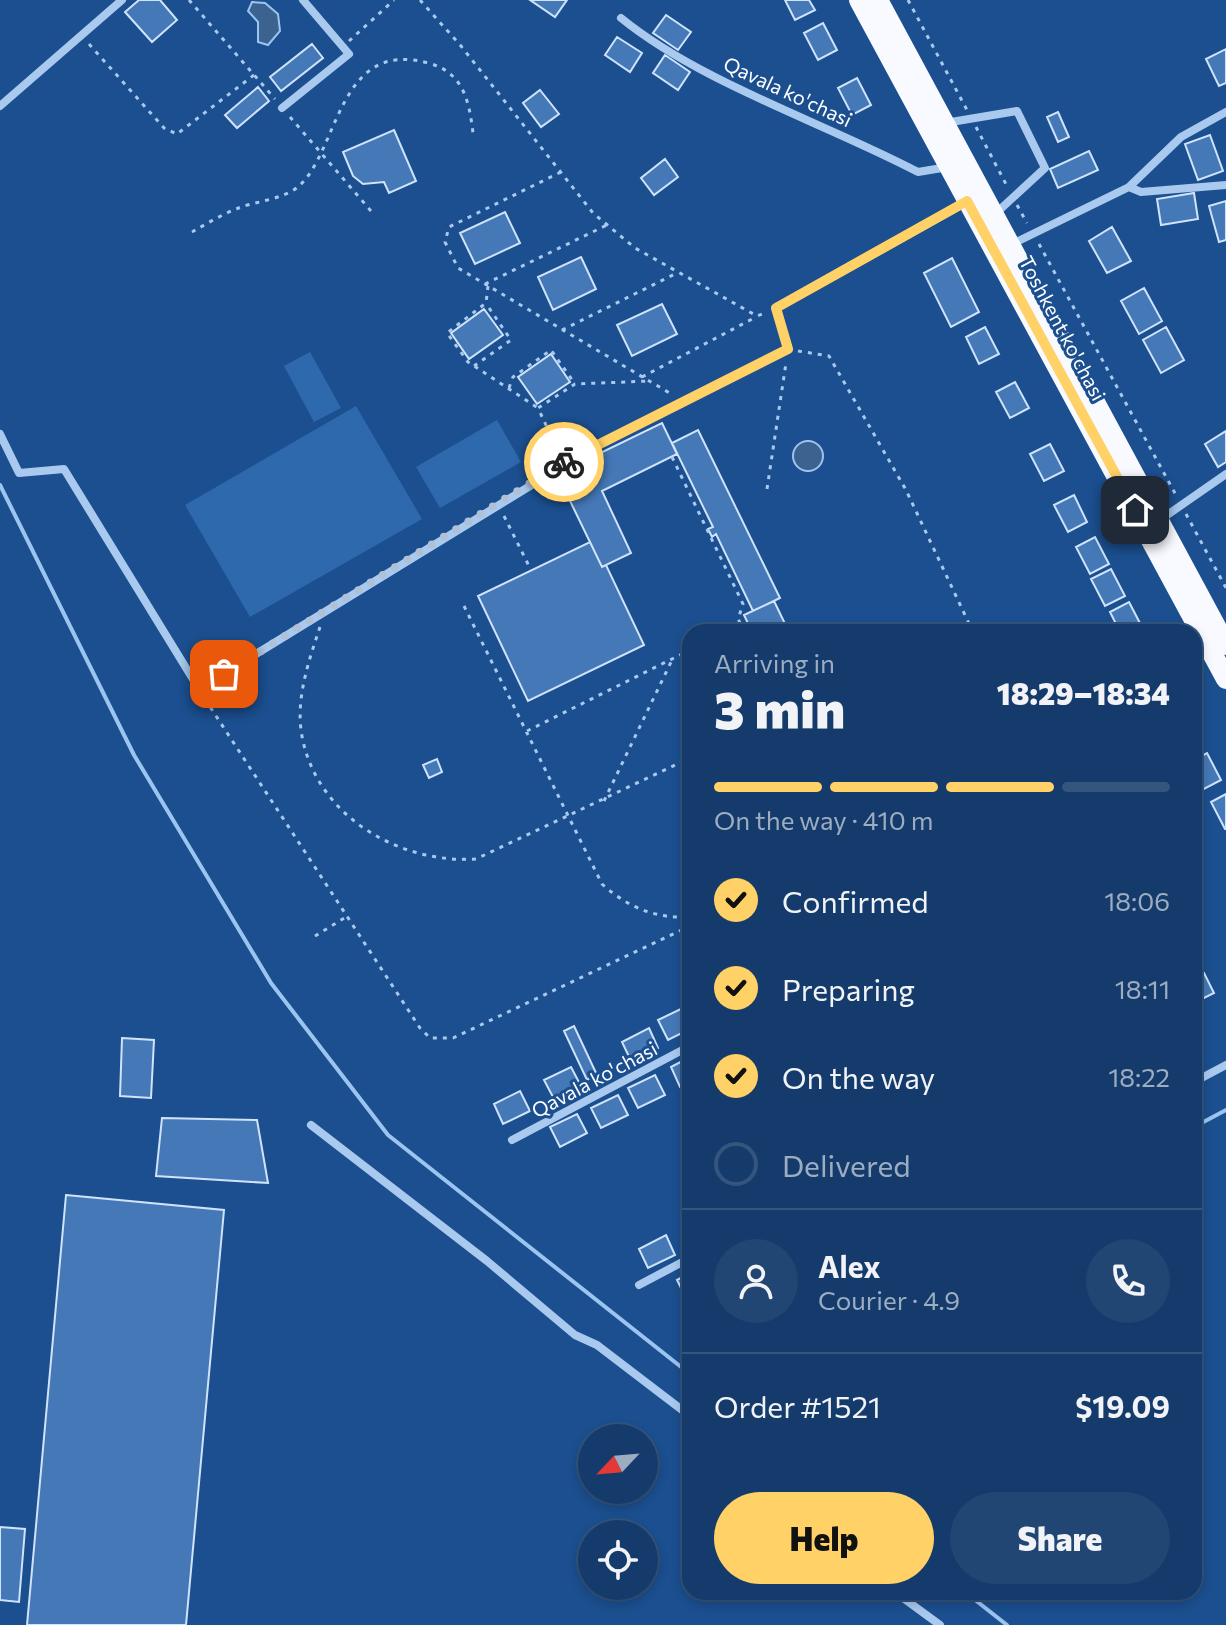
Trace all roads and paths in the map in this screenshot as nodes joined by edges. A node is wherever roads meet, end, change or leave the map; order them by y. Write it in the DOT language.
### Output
graph roads {
  1 [pos="122,0"];
  2 [pos="303,0"];
  3 [pos="394,0"];
  4 [pos="420,0"];
  5 [pos="859,0"];
  6 [pos="878,0"];
  7 [pos="908,0"];
  8 [pos="621,18"];
  9 [pos="82,36"];
  10 [pos="343,47"];
  11 [pos="254,75"];
  12 [pos="0,106"];
  13 [pos="282,108"];
  14 [pos="1226,112"];
  15 [pos="972,119"];
  16 [pos="944,123"];
  17 [pos="473,133"];
  18 [pos="949,167"];
  19 [pos="561,172"];
  20 [pos="1226,185"];
  21 [pos="1129,187"];
  22 [pos="1013,198"];
  23 [pos="967,201"];
  24 [pos="994,216"];
  25 [pos="607,225"];
  26 [pos="192,232"];
  27 [pos="1033,234"];
  28 [pos="1009,245"];
  29 [pos="679,272"];
  30 [pos="487,285"];
  31 [pos="486,303"];
  32 [pos="776,308"];
  33 [pos="757,316"];
  34 [pos="562,330"];
  35 [pos="788,349"];
  36 [pos="474,366"];
  37 [pos="642,377"];
  38 [pos="650,381"];
  39 [pos="575,384"];
  40 [pos="509,389"];
  41 [pos="684,401"];
  42 [pos="538,408"];
  43 [pos="0,434"];
  44 [pos="672,457"];
  45 [pos="563,463"];
  46 [pos="1226,474"];
  47 [pos="767,489"];
  48 [pos="499,505"];
  49 [pos="1181,505"];
  50 [pos="1159,520"];
  51 [pos="531,570"];
  52 [pos="1226,588"];
  53 [pos="464,606"];
  54 [pos="325,612"];
  55 [pos="740,624"];
  56 [pos="969,624"];
  57 [pos="1196,624"];
  58 [pos="1202,635"];
  59 [pos="1226,645"];
  60 [pos="682,654"];
  61 [pos="673,659"];
  62 [pos="1226,679"];
  63 [pos="199,689"];
  64 [pos="527,731"];
  65 [pos="682,762"];
  66 [pos="604,801"];
  67 [pos="568,817"];
  68 [pos="347,916"];
  69 [pos="682,917"];
  70 [pos="682,930"];
  71 [pos="315,936"];
  72 [pos="682,1050"];
  73 [pos="1226,1065"];
  74 [pos="1202,1078"];
  75 [pos="311,1125"];
  76 [pos="512,1140"];
  77 [pos="682,1262"];
  78 [pos="639,1285"];
  79 [pos="682,1410"];
  80 [pos="906,1600"];
  81 [pos="940,1625"];
  1 -- 9 [label="street"];
  2 -- 10 [label="street"];
  3 -- 10 [label="path"];
  4 -- 19 [label="path"];
  5 -- 18 [label="highway, Toshkent ko'chasi"];
  6 -- 16 [label="highway, Toshkent ko'chasi"];
  7 -- 15 [label="path"];
  8 -- 18 [label="street, Qavala ko'chasi"];
  9 -- 11 [label="path"];
  9 -- 12 [label="street"];
  10 -- 13 [label="street"];
  14 -- 21 [label="street"];
  15 -- 16 [label="street"];
  15 -- 22 [label="path"];
  15 -- 22 [label="street"];
  16 -- 24 [label="highway, Toshkent ko'chasi"];
  17 -- 26 [label="path"];
  18 -- 23 [label="highway, Toshkent ko'chasi"];
  19 -- 25 [label="path"];
  19 -- 30 [label="path"];
  20 -- 21 [label="street"];
  21 -- 27 [label="street"];
  22 -- 24 [label="street"];
  22 -- 27 [label="path"];
  23 -- 32 [label="street"];
  23 -- 57 [label="highway, Toshkent ko'chasi"];
  24 -- 28 [label="highway, Toshkent ko'chasi"];
  25 -- 29 [label="path"];
  25 -- 30 [label="path"];
  27 -- 28 [label="street"];
  27 -- 49 [label="path"];
  28 -- 50 [label="highway, Toshkent ko'chasi"];
  29 -- 33 [label="path"];
  29 -- 34 [label="path"];
  30 -- 31 [label="path"];
  30 -- 34 [label="path"];
  31 -- 36 [label="path"];
  31 -- 36 [label="path"];
  32 -- 33 [label="path"];
  32 -- 35 [label="street"];
  33 -- 37 [label="path"];
  34 -- 37 [label="path"];
  35 -- 41 [label="street"];
  35 -- 47 [label="path"];
  35 -- 56 [label="path"];
  36 -- 40 [label="path"];
  37 -- 38 [label="path"];
  38 -- 39 [label="path"];
  38 -- 41 [label="path"];
  39 -- 40 [label="path"];
  39 -- 42 [label="path"];
  40 -- 42 [label="path"];
  41 -- 45 [label="street"];
  42 -- 45 [label="path"];
  43 -- 63 [label="street"];
  44 -- 55 [label="path"];
  45 -- 48 [label="street"];
  46 -- 49 [label="street"];
  48 -- 51 [label="path"];
  48 -- 54 [label="street"];
  49 -- 50 [label="street"];
  49 -- 52 [label="path"];
  50 -- 59 [label="highway, Toshkent ko'chasi"];
  53 -- 64 [label="path"];
  54 -- 63 [label="street"];
  54 -- 67 [label="path"];
  58 -- 62 [label="highway, Toshkent ko'chasi"];
  60 -- 61 [label="path"];
  61 -- 64 [label="path"];
  61 -- 66 [label="path"];
  63 -- 68 [label="path"];
  64 -- 67 [label="path"];
  65 -- 66 [label="path"];
  66 -- 67 [label="path"];
  67 -- 69 [label="path"];
  68 -- 70 [label="path"];
  68 -- 71 [label="path"];
  72 -- 76 [label="street, Qavala ko'chasi"];
  73 -- 74 [label="street"];
  75 -- 79 [label="street"];
  77 -- 78 [label="street"];
  80 -- 81 [label="street"];
}
